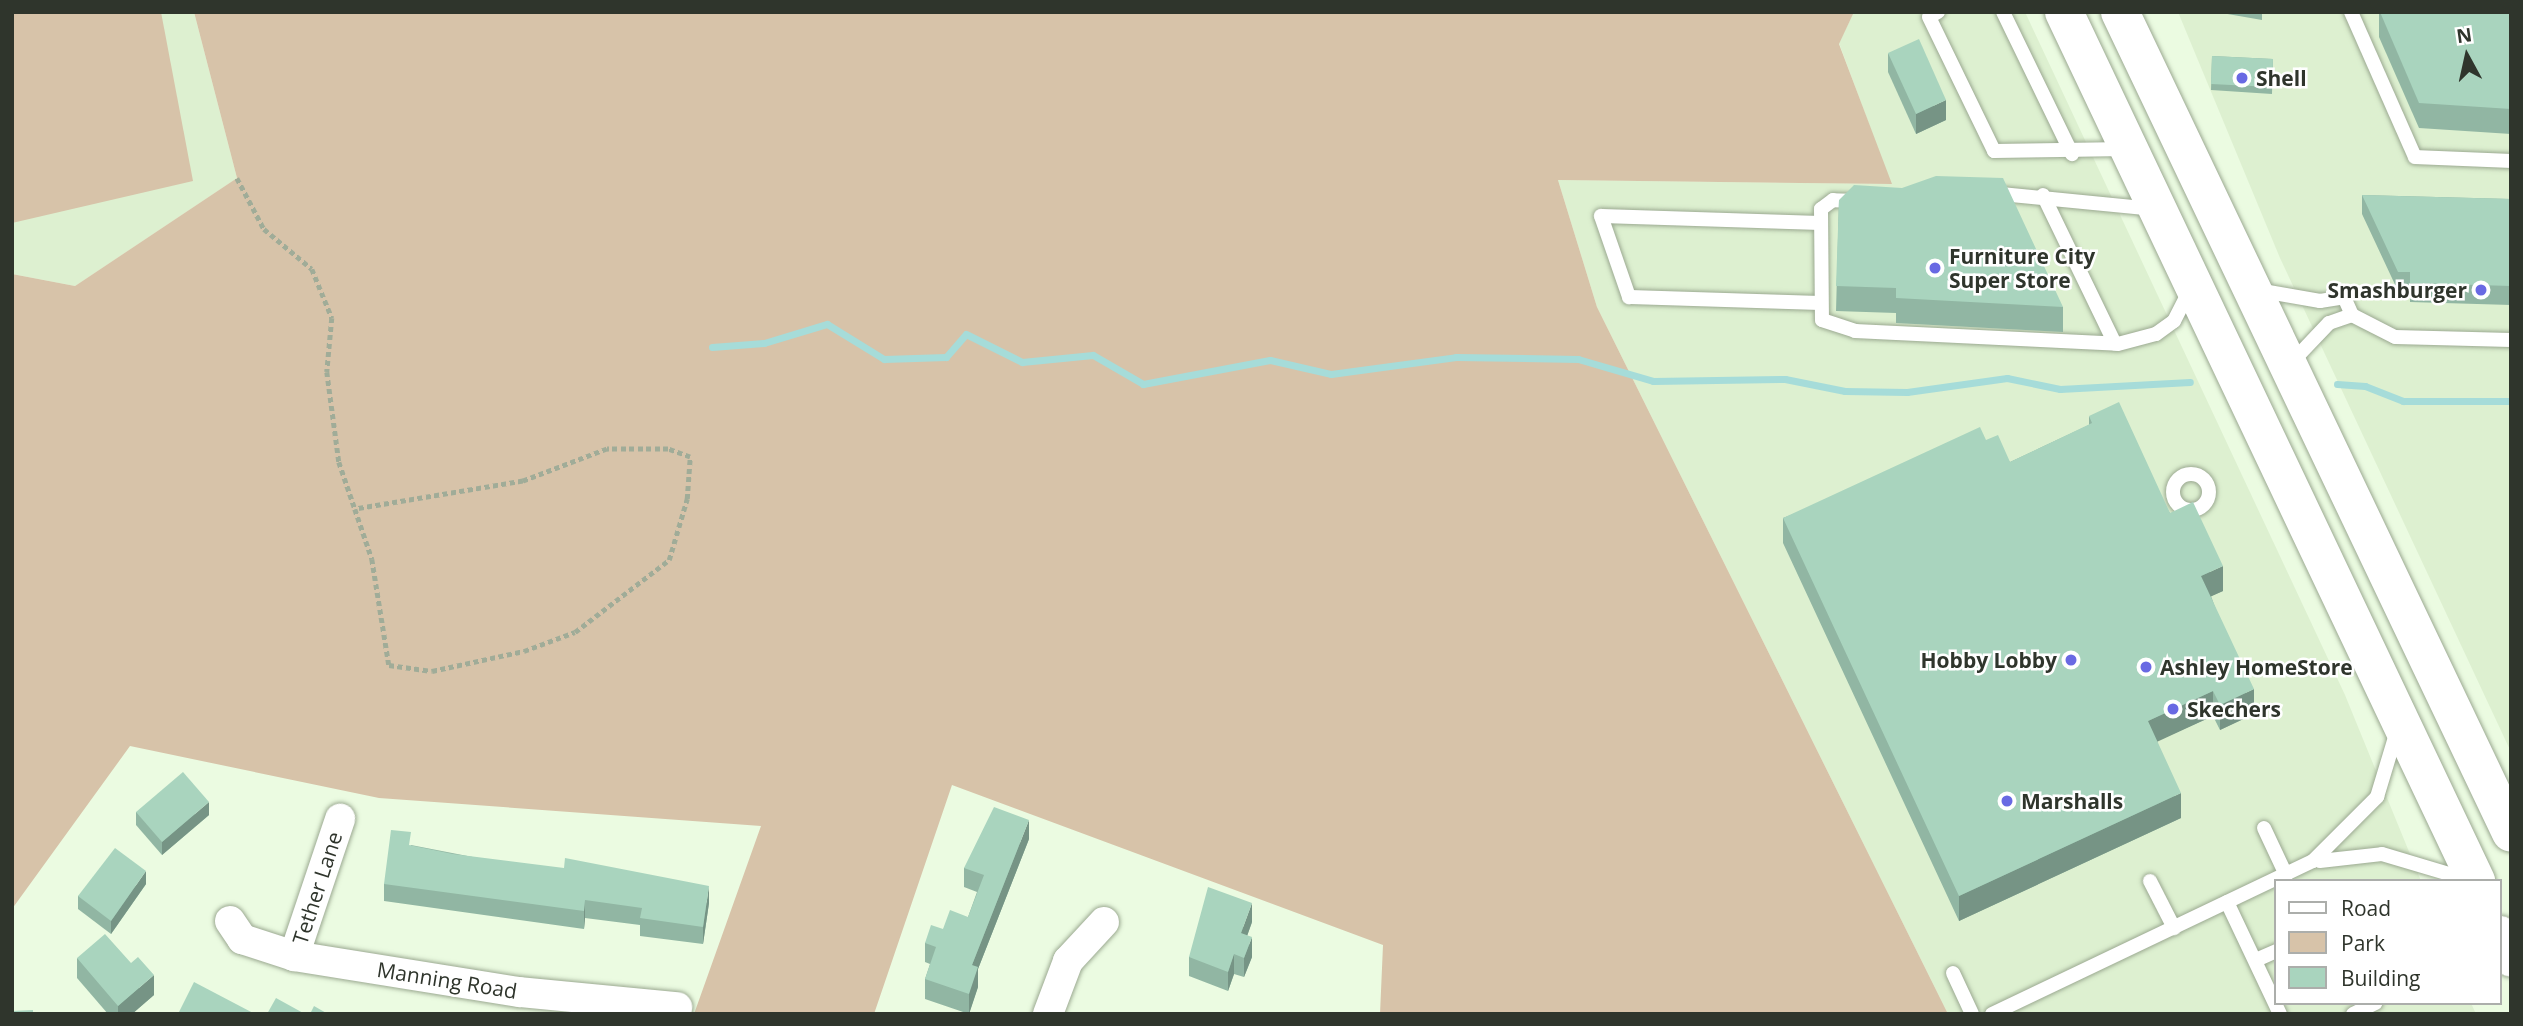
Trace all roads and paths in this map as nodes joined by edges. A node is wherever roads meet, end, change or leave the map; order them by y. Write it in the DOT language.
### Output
graph roads {
  1 [pos="1938,12"];
  2 [pos="2003,12"];
  3 [pos="2064,12"];
  4 [pos="2120,12"];
  5 [pos="2147,12"];
  6 [pos="2351,12"];
  7 [pos="2174,126"];
  8 [pos="2128,149"];
  9 [pos="2072,154"];
  10 [pos="2511,161"];
  11 [pos="237,178"];
  12 [pos="1975,192"];
  13 [pos="2043,195"];
  14 [pos="1880,201"];
  15 [pos="2156,209"];
  16 [pos="1821,223"];
  17 [pos="2191,284"];
  18 [pos="2255,290"];
  19 [pos="1821,303"];
  20 [pos="2352,315"];
  21 [pos="2511,340"];
  22 [pos="2115,344"];
  23 [pos="2290,364"];
  24 [pos="355,509"];
  25 [pos="2395,718"];
  26 [pos="340,819"];
  27 [pos="2264,828"];
  28 [pos="2511,833"];
  29 [pos="2302,867"];
  30 [pos="2286,875"];
  31 [pos="2277,879"];
  32 [pos="2463,879"];
  33 [pos="2475,879"];
  34 [pos="2274,880"];
  35 [pos="2150,881"];
  36 [pos="2227,902"];
  37 [pos="230,921"];
  38 [pos="1104,922"];
  39 [pos="2174,928"];
  40 [pos="2502,939"];
  41 [pos="2274,952"];
  42 [pos="294,956"];
  43 [pos="2511,958"];
  44 [pos="2256,960"];
  45 [pos="1953,973"];
  46 [pos="2274,1000"];
  47 [pos="516,1003"];
  48 [pos="2372,1005"];
  49 [pos="677,1007"];
  50 [pos="1048,1014"];
  51 [pos="1972,1014"];
  52 [pos="1992,1014"];
  53 [pos="2353,1014"];
  1 -- 9 [label="lane"];
  2 -- 9 [label="lane"];
  3 -- 8 [label="highway"];
  4 -- 7 [label="highway"];
  5 -- 7 [label="highway"];
  6 -- 10 [label="lane"];
  7 -- 18 [label="highway"];
  8 -- 9 [label="lane"];
  8 -- 15 [label="highway"];
  11 -- 24 [label="path"];
  12 -- 13 [label="lane"];
  13 -- 15 [label="lane"];
  13 -- 22 [label="lane"];
  14 -- 16 [label="lane"];
  15 -- 17 [label="highway"];
  16 -- 19 [label="lane"];
  16 -- 19 [label="lane"];
  17 -- 22 [label="lane"];
  17 -- 25 [label="highway"];
  18 -- 20 [label="lane"];
  18 -- 23 [label="highway"];
  19 -- 22 [label="lane"];
  20 -- 21 [label="lane"];
  20 -- 23 [label="lane"];
  23 -- 28 [label="highway"];
  24 -- 24 [label="path"];
  25 -- 29 [label="lane"];
  25 -- 33 [label="highway"];
  26 -- 42 [label="street, Tether Lane"];
  27 -- 30 [label="lane"];
  29 -- 30 [label="lane"];
  29 -- 32 [label="lane"];
  30 -- 31 [label="lane"];
  34 -- 36 [label="lane"];
  35 -- 39 [label="lane"];
  36 -- 39 [label="lane"];
  36 -- 44 [label="lane"];
  37 -- 42 [label="street, Manning Road"];
  38 -- 50 [label="street"];
  39 -- 52 [label="lane"];
  40 -- 43 [label="highway"];
  41 -- 44 [label="lane"];
  42 -- 47 [label="street, Manning Road"];
  44 -- 46 [label="lane"];
  45 -- 51 [label="lane"];
  47 -- 49 [label="street, Manning Road"];
  48 -- 53 [label="lane"];
}
